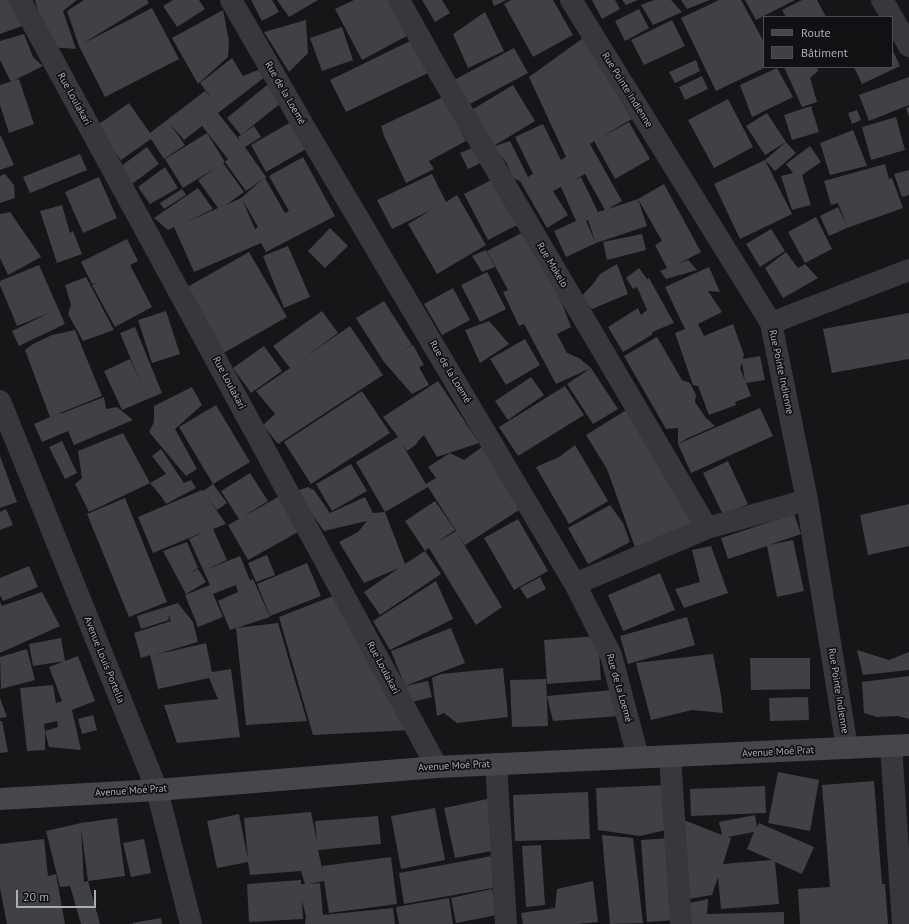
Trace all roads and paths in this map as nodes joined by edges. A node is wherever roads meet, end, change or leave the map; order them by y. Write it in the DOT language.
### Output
graph roads {
  1 [pos="20,0"];
  2 [pos="231,0"];
  3 [pos="399,0"];
  4 [pos="571,0"];
  5 [pos="882,0"];
  6 [pos="891,16"];
  7 [pos="893,19"];
  8 [pos="909,46"];
  9 [pos="909,270"];
  10 [pos="771,323"];
  11 [pos="0,401"];
  12 [pos="807,500"];
  13 [pos="707,528"];
  14 [pos="576,584"];
  15 [pos="900,746"];
  16 [pos="847,748"];
  17 [pos="638,757"];
  18 [pos="670,757"];
  19 [pos="496,764"];
  20 [pos="437,767"];
  21 [pos="157,790"];
  22 [pos="0,799"];
  23 [pos="905,921"];
  24 [pos="191,924"];
  25 [pos="506,924"];
  26 [pos="681,924"];
  1 -- 20 [label="street, Rue Loulakari"];
  2 -- 14 [label="street, Rue de la Loemé"];
  3 -- 13 [label="street, Rue Mokelo"];
  4 -- 10 [label="street, Rue Pointe Indienne"];
  5 -- 6 [label="street"];
  7 -- 8 [label="street"];
  9 -- 10 [label="street"];
  10 -- 12 [label="street, Rue Pointe Indienne"];
  11 -- 21 [label="street, Avenue Louis Portella"];
  12 -- 13 [label="street"];
  12 -- 16 [label="street, Rue Pointe Indienne"];
  13 -- 14 [label="street"];
  14 -- 17 [label="street, Rue de la Loemé"];
  15 -- 16 [label="street, Avenue Moé Prat"];
  15 -- 23 [label="street"];
  16 -- 18 [label="street, Avenue Moé Prat"];
  17 -- 18 [label="street, Avenue Moé Prat"];
  17 -- 19 [label="street, Avenue Moé Prat"];
  18 -- 26 [label="street"];
  19 -- 20 [label="street, Avenue Moé Prat"];
  19 -- 25 [label="street"];
  20 -- 21 [label="street, Avenue Moé Prat"];
  21 -- 22 [label="street, Avenue Moé Prat"];
  21 -- 24 [label="street, Avenue Louis Portella"];
}
